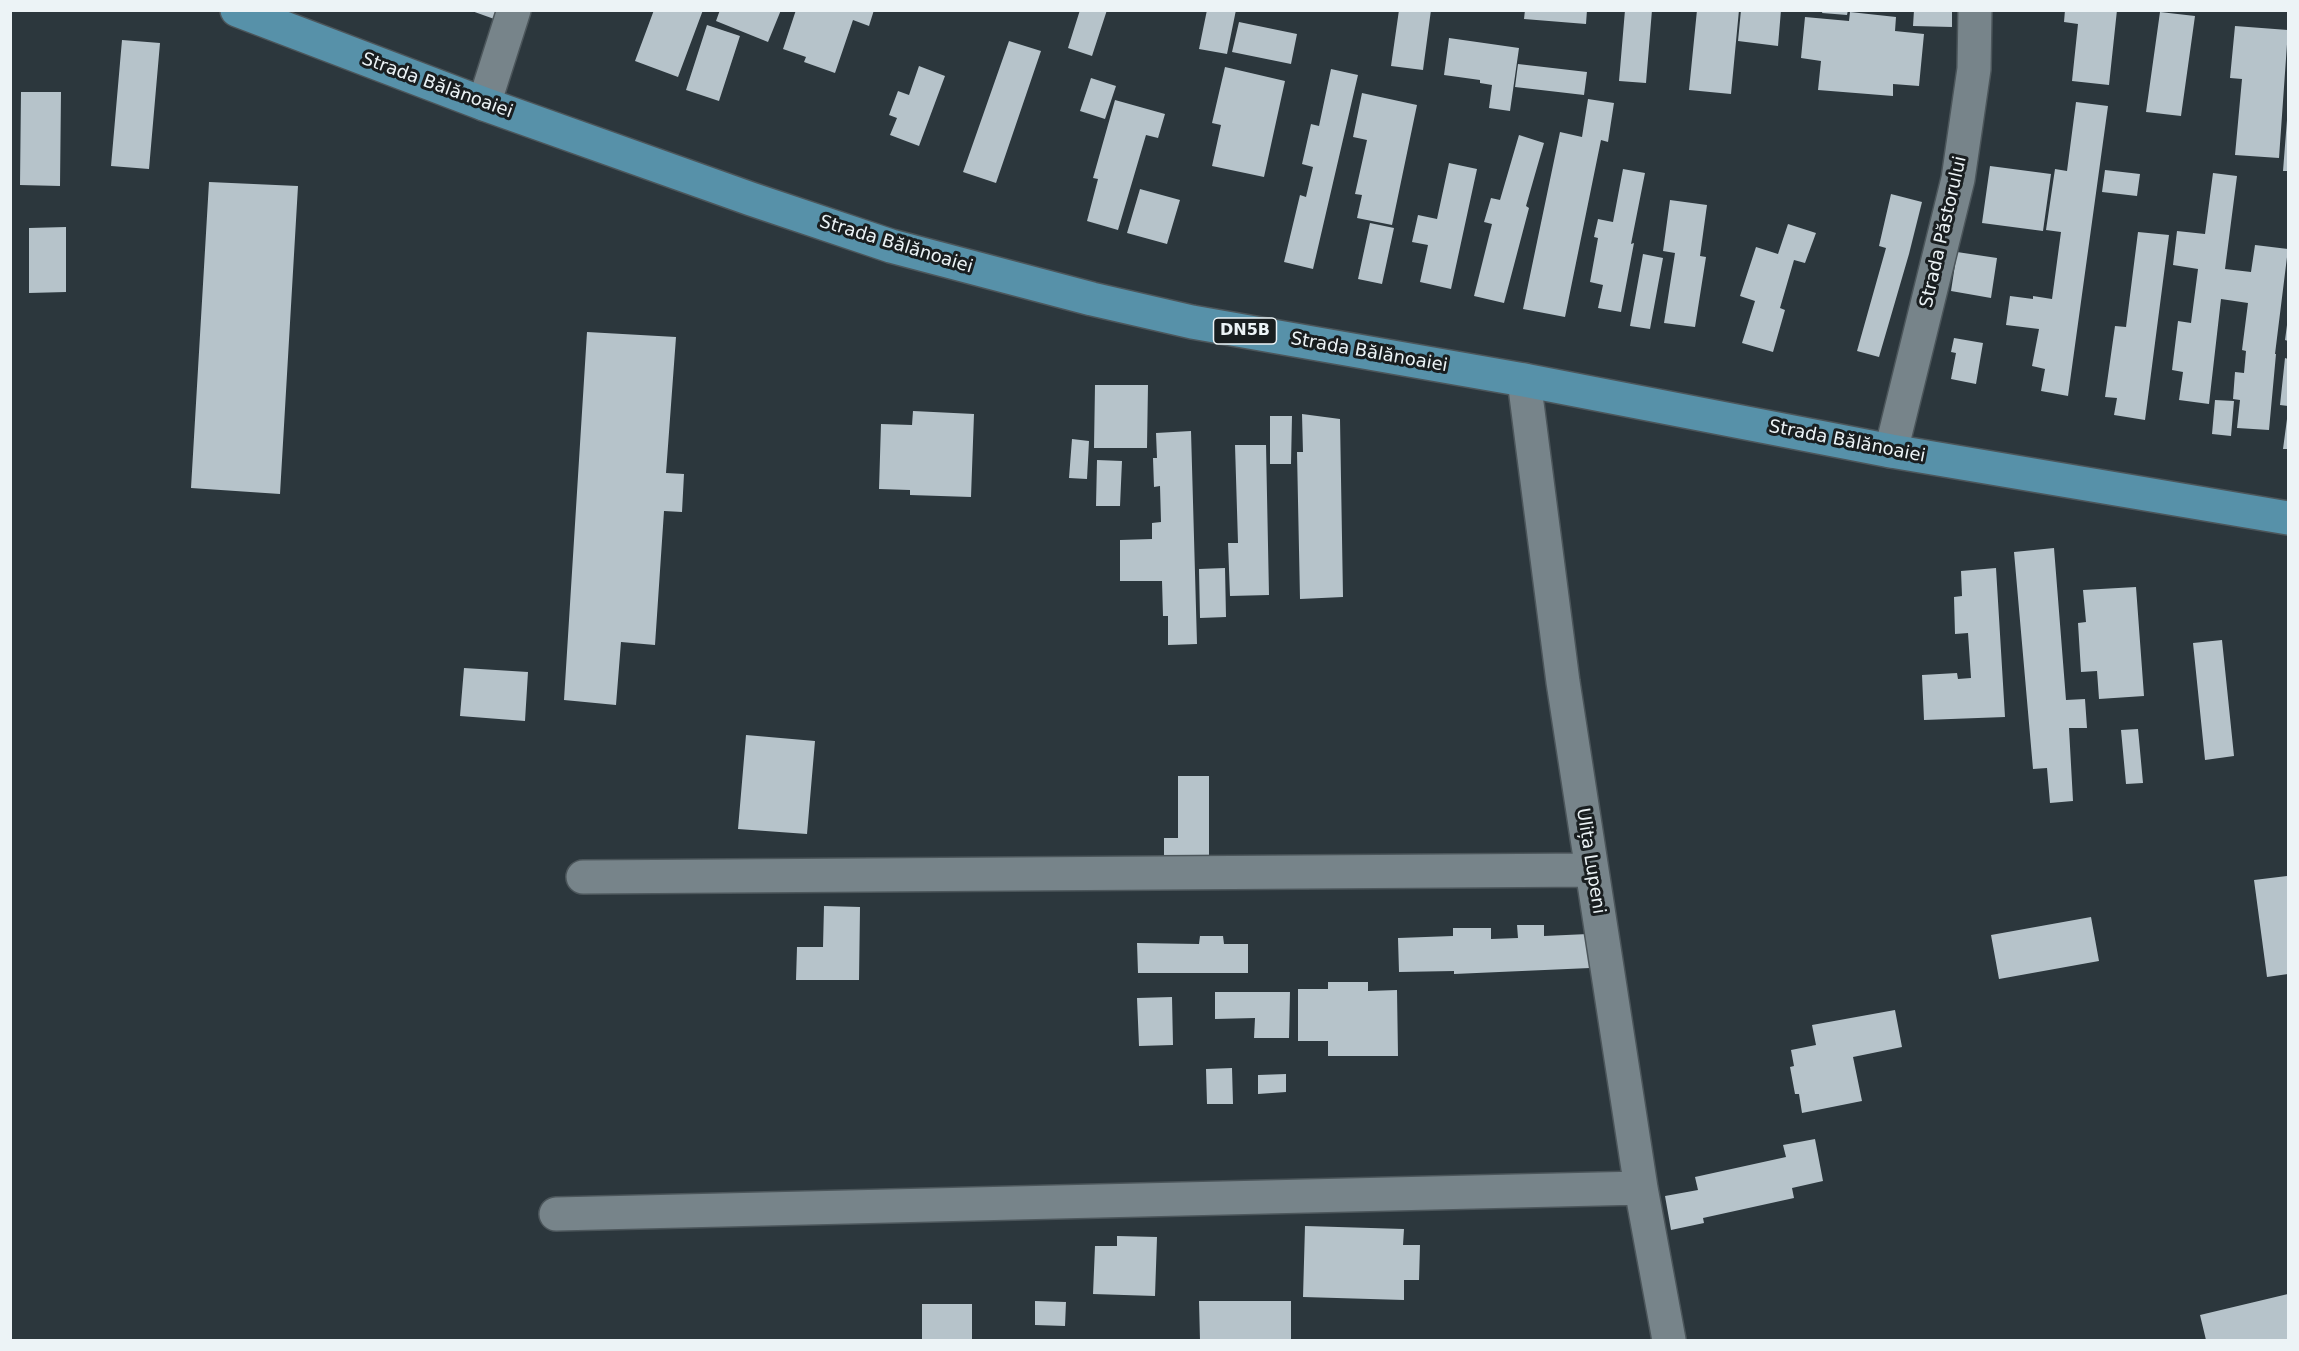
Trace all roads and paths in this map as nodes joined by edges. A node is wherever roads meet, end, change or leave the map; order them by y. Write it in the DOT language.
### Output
graph roads {
  1 [pos="237,10"];
  2 [pos="514,10"];
  3 [pos="1975,10"];
  4 [pos="484,104"];
  5 [pos="1524,380"];
  6 [pos="1891,451"];
  7 [pos="2289,518"];
  8 [pos="1592,870"];
  9 [pos="583,877"];
  10 [pos="1641,1188"];
  11 [pos="555,1214"];
  12 [pos="1669,1341"];
  1 -- 4 [label="main road, Strada Bălănoaiei / DN5B"];
  2 -- 4 [label="street"];
  3 -- 6 [label="street, Strada Păstorului"];
  4 -- 5 [label="main road, Strada Bălănoaiei / DN5B"];
  5 -- 6 [label="main road, Strada Bălănoaiei / DN5B"];
  5 -- 8 [label="street, Ulița Lupeni"];
  6 -- 7 [label="main road, Strada Bălănoaiei / DN5B"];
  8 -- 9 [label="street"];
  8 -- 10 [label="street, Ulița Lupeni"];
  10 -- 11 [label="street"];
  10 -- 12 [label="street, Ulița Lupeni"];
}
